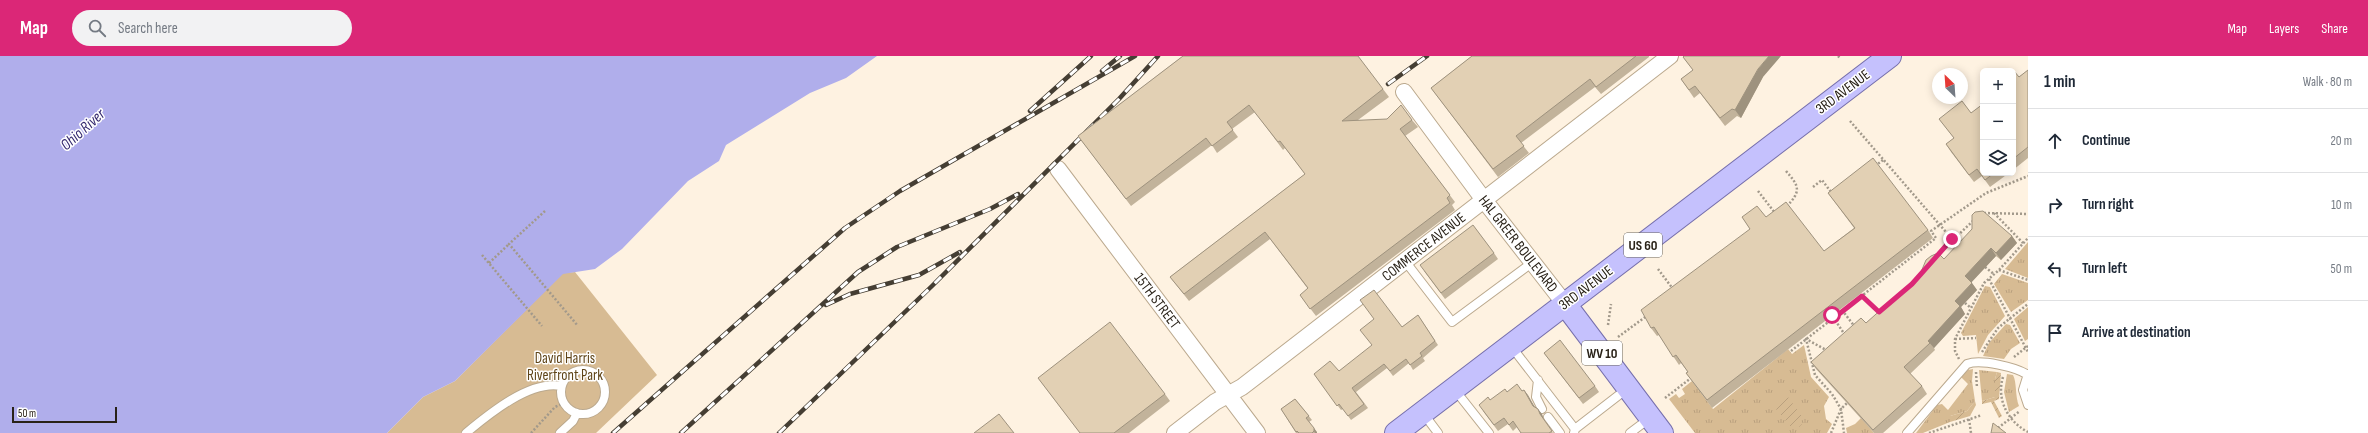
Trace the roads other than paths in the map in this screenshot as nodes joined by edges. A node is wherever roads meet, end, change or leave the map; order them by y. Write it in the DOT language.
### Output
graph roads {
  1 [pos="1670,56"];
  2 [pos="1890,56"];
  3 [pos="1404,92"];
  4 [pos="1058,169"];
  5 [pos="1484,200"];
  6 [pos="1406,261"];
  7 [pos="1533,262"];
  8 [pos="1565,304"];
  9 [pos="1511,345"];
  10 [pos="2028,374"];
  11 [pos="1538,380"];
  12 [pos="561,386"];
  13 [pos="1454,388"];
  14 [pos="1628,388"];
  15 [pos="1228,395"];
  16 [pos="2025,407"];
  17 [pos="1542,409"];
  18 [pos="577,413"];
  19 [pos="1422,413"];
  20 [pos="1548,417"];
  21 [pos="1656,425"];
  22 [pos="1574,431"];
  23 [pos="466,433"];
  24 [pos="560,433"];
  25 [pos="1175,433"];
  26 [pos="1257,433"];
  27 [pos="1396,433"];
  28 [pos="1438,433"];
  29 [pos="1489,433"];
  30 [pos="1560,433"];
  31 [pos="1630,433"];
  32 [pos="1907,433"];
  1 -- 5 [label="street, COMMERCE AVENUE"];
  2 -- 8 [label="main road, 3RD AVENUE / US 60"];
  3 -- 5 [label="street, HAL GREER BOULEVARD"];
  4 -- 15 [label="street, 15TH STREET"];
  5 -- 6 [label="street, COMMERCE AVENUE"];
  5 -- 7 [label="street, HAL GREER BOULEVARD"];
  6 -- 7 [label="lane"];
  6 -- 15 [label="street, COMMERCE AVENUE"];
  7 -- 8 [label="street, HAL GREER BOULEVARD"];
  8 -- 9 [label="main road, 3RD AVENUE / US 60"];
  8 -- 14 [label="main road, HAL GREER BOULEVARD / WV 10"];
  9 -- 11 [label="lane"];
  9 -- 13 [label="main road, 3RD AVENUE / US 60"];
  10 -- 16 [label="lane"];
  10 -- 32 [label="lane"];
  11 -- 17 [label="lane"];
  11 -- 22 [label="lane"];
  12 -- 18 [label="lane"];
  12 -- 18 [label="lane"];
  12 -- 23 [label="lane"];
  13 -- 19 [label="main road, 3RD AVENUE / US 60"];
  13 -- 29 [label="lane"];
  14 -- 21 [label="main road, HAL GREER BOULEVARD / WV 10"];
  14 -- 22 [label="lane"];
  15 -- 25 [label="street, COMMERCE AVENUE"];
  15 -- 26 [label="street, 15TH STREET"];
  18 -- 24 [label="lane"];
  19 -- 27 [label="main road, 3RD AVENUE / US 60"];
  19 -- 28 [label="lane"];
  20 -- 30 [label="lane"];
  21 -- 31 [label="lane"];
}
